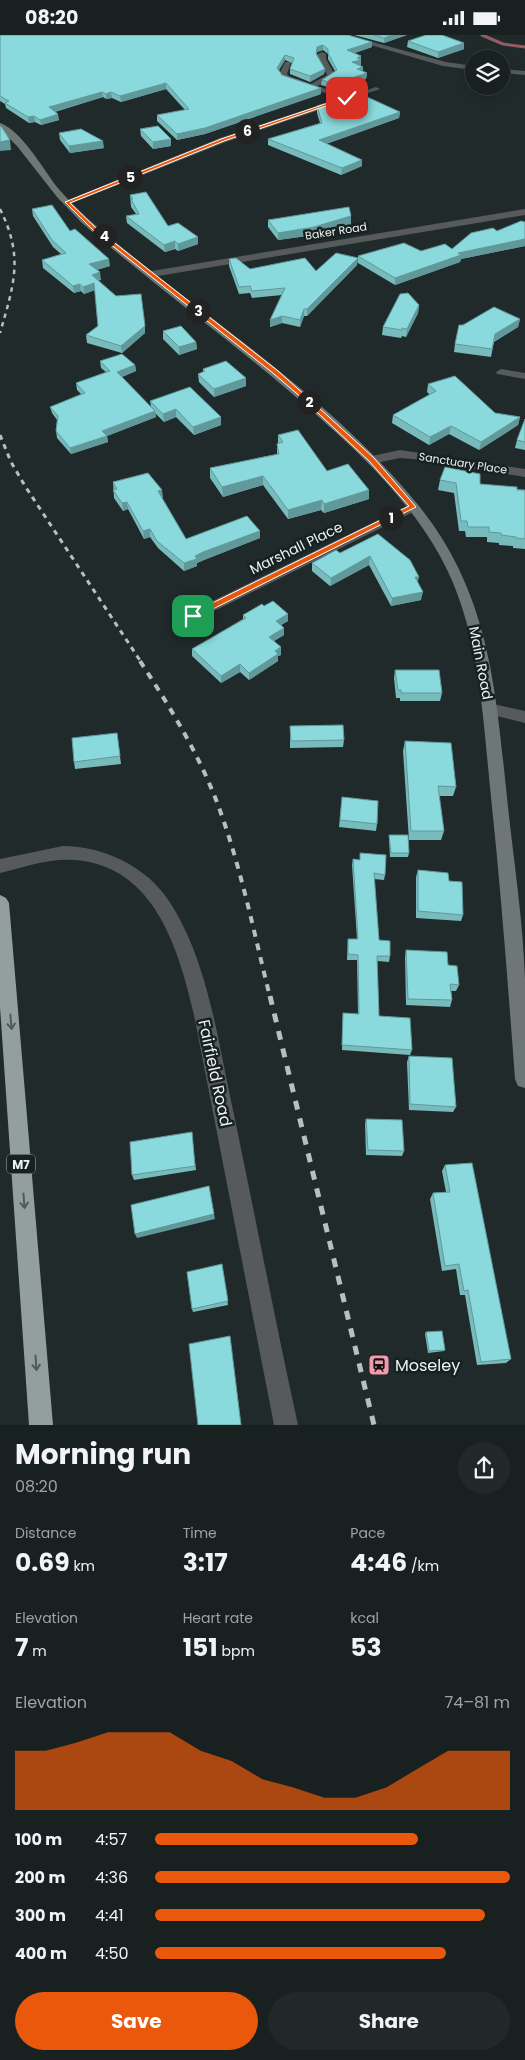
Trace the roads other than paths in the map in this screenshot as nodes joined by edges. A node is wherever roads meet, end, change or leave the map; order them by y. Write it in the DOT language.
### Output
graph roads {
  1 [pos="339,35"];
  2 [pos="322,54"];
  3 [pos="288,64"];
  4 [pos="465,67"];
  5 [pos="510,72"];
  6 [pos="525,73"];
  7 [pos="312,86"];
  8 [pos="376,89"];
  9 [pos="347,98"];
  10 [pos="0,125"];
  11 [pos="67,202"];
  12 [pos="525,212"];
  13 [pos="152,274"];
  14 [pos="501,372"];
  15 [pos="525,376"];
  16 [pos="371,460"];
  17 [pos="525,473"];
  18 [pos="413,507"];
  19 [pos="193,616"];
  20 [pos="490,709"];
  21 [pos="525,717"];
  22 [pos="0,866"];
  23 [pos="0,903"];
  24 [pos="525,1079"];
  25 [pos="41,1425"];
  26 [pos="286,1425"];
  1 -- 4 [label="street"];
  2 -- 7 [label="street"];
  3 -- 7 [label="street"];
  5 -- 6 [label="street"];
  7 -- 9 [label="street"];
  8 -- 9 [label="street"];
  9 -- 11 [label="street"];
  10 -- 11 [label="main road, Main Road"];
  11 -- 13 [label="main road, Main Road"];
  12 -- 13 [label="street, Baker Road"];
  13 -- 16 [label="main road, Main Road"];
  14 -- 15 [label="street"];
  16 -- 17 [label="street, Sanctuary Place"];
  16 -- 18 [label="main road, Main Road"];
  18 -- 19 [label="street, Marshall Place"];
  18 -- 20 [label="main road, Main Road"];
  20 -- 21 [label="street"];
  20 -- 24 [label="main road, Main Road"];
  22 -- 26 [label="street, Fairfield Road"];
  23 -- 25 [label="highway, M7, one-way"];
}
